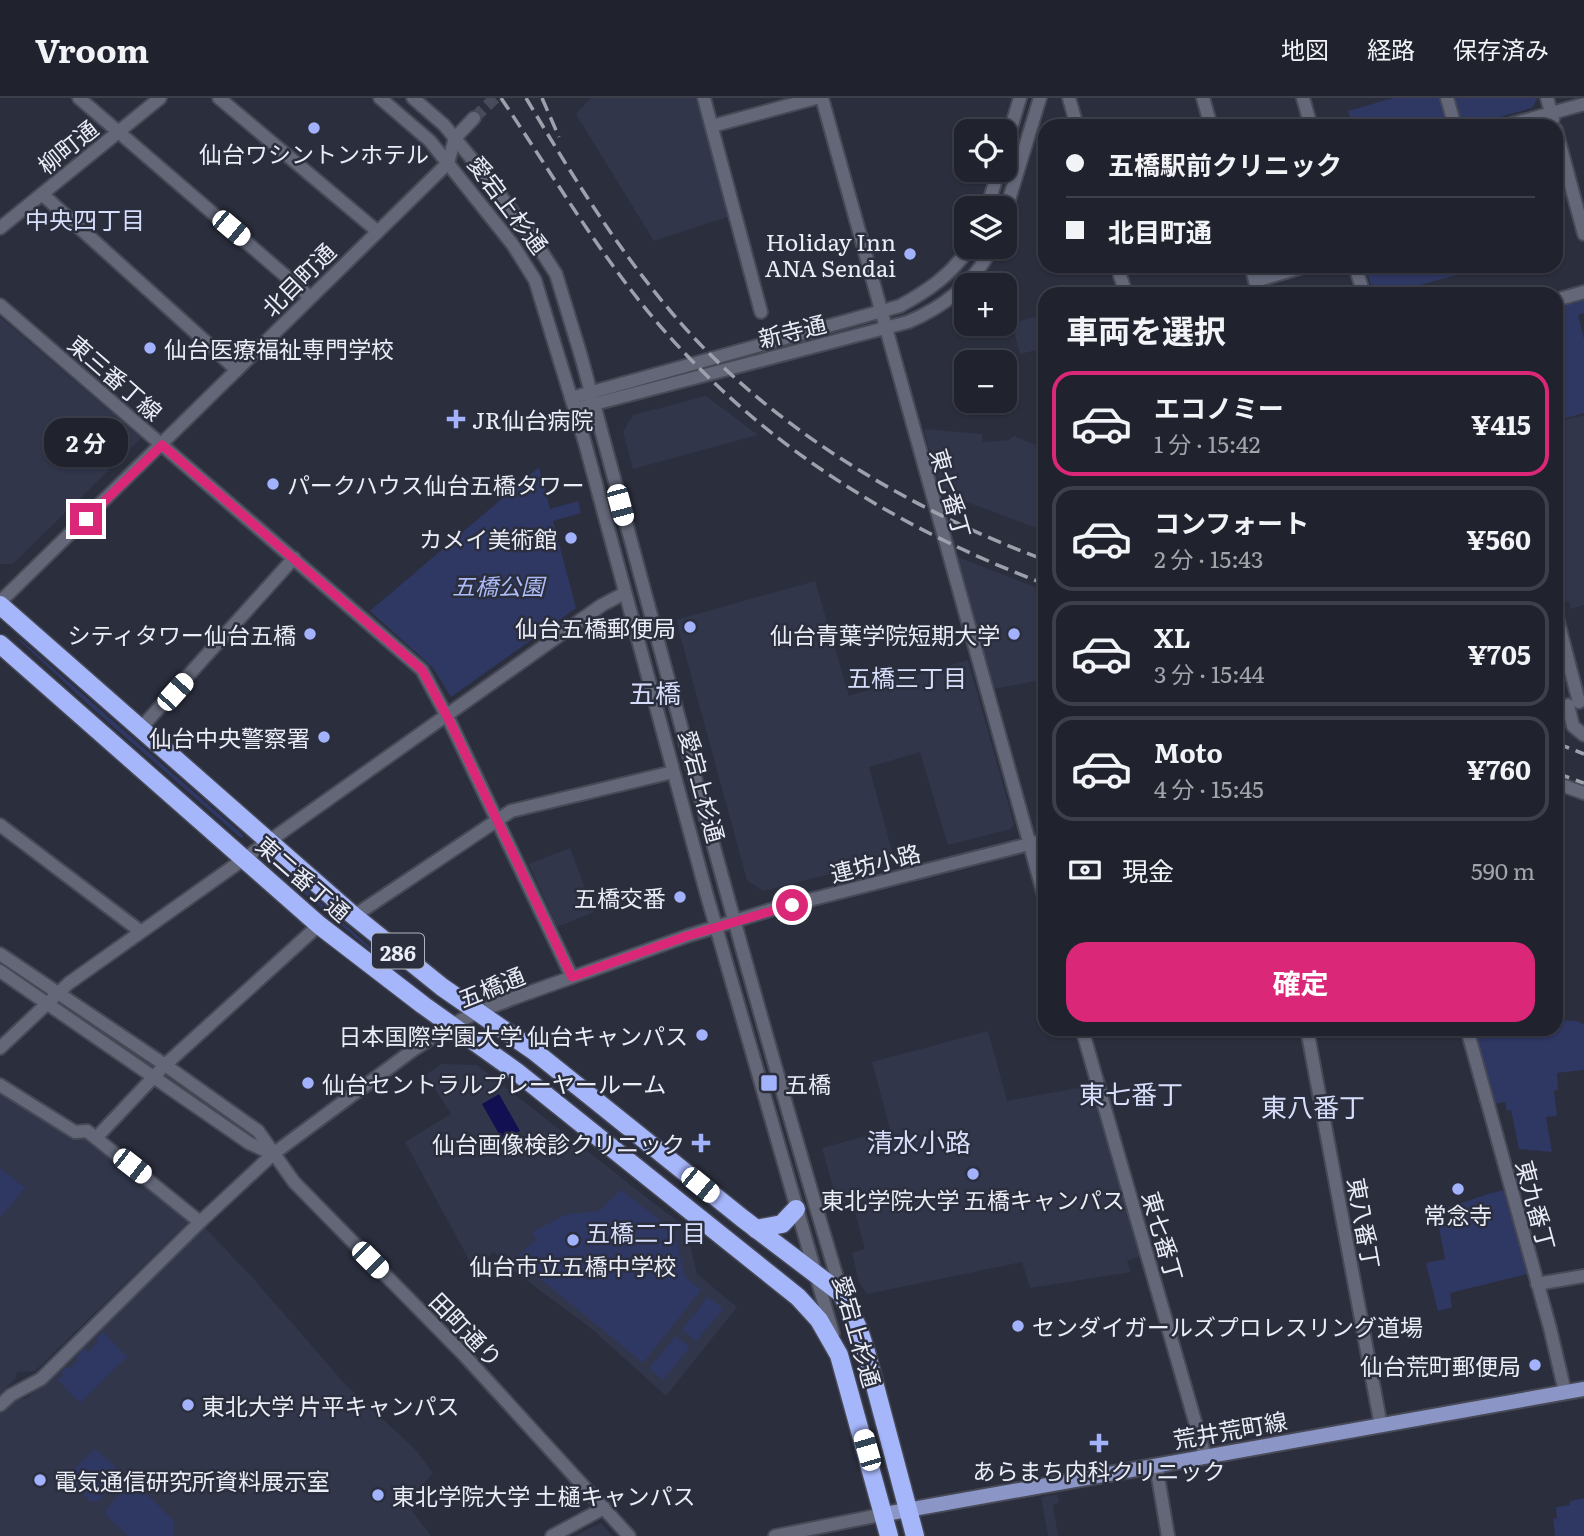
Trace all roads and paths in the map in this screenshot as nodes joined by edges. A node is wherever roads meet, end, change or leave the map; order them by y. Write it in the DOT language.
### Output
graph roads {
  1 [pos="79,98"];
  2 [pos="160,98"];
  3 [pos="219,98"];
  4 [pos="380,98"];
  5 [pos="413,98"];
  6 [pos="704,98"];
  7 [pos="816,98"];
  8 [pos="822,98"];
  9 [pos="1020,98"];
  10 [pos="1040,98"];
  11 [pos="1203,98"];
  12 [pos="1303,98"];
  13 [pos="1447,98"];
  14 [pos="1547,98"];
  15 [pos="1067,100"];
  16 [pos="1584,104"];
  17 [pos="474,118"];
  18 [pos="1014,119"];
  19 [pos="1074,119"];
  20 [pos="1205,119"];
  21 [pos="1309,119"];
  22 [pos="1453,119"];
  23 [pos="1553,119"];
  24 [pos="1560,119"];
  25 [pos="712,126"];
  26 [pos="118,132"];
  27 [pos="455,138"];
  28 [pos="1563,151"];
  29 [pos="448,163"];
  30 [pos="41,194"];
  31 [pos="1010,196"];
  32 [pos="1580,205"];
  33 [pos="0,228"];
  34 [pos="377,231"];
  35 [pos="1584,234"];
  36 [pos="962,259"];
  37 [pos="984,259"];
  38 [pos="1291,273"];
  39 [pos="1259,287"];
  40 [pos="1584,292"];
  41 [pos="310,297"];
  42 [pos="1563,298"];
  43 [pos="0,305"];
  44 [pos="761,312"];
  45 [pos="881,313"];
  46 [pos="885,328"];
  47 [pos="237,370"];
  48 [pos="592,398"];
  49 [pos="573,404"];
  50 [pos="162,445"];
  51 [pos="294,558"];
  52 [pos="625,593"];
  53 [pos="0,603"];
  54 [pos="0,644"];
  55 [pos="1563,653"];
  56 [pos="1572,704"];
  57 [pos="446,716"];
  58 [pos="140,729"];
  59 [pos="1584,735"];
  60 [pos="673,772"];
  61 [pos="1563,786"];
  62 [pos="1584,793"];
  63 [pos="497,820"];
  64 [pos="0,825"];
  65 [pos="268,842"];
  66 [pos="1038,842"];
  67 [pos="1029,844"];
  68 [pos="243,859"];
  69 [pos="1038,875"];
  70 [pos="354,916"];
  71 [pos="734,921"];
  72 [pos="319,925"];
  73 [pos="716,927"];
  74 [pos="140,931"];
  75 [pos="0,954"];
  76 [pos="0,971"];
  77 [pos="572,977"];
  78 [pos="58,993"];
  79 [pos="47,1004"];
  80 [pos="478,1012"];
  81 [pos="451,1025"];
  82 [pos="1084,1036"];
  83 [pos="1308,1036"];
  84 [pos="1469,1036"];
  85 [pos="0,1048"];
  86 [pos="165,1065"];
  87 [pos="153,1078"];
  88 [pos="0,1085"];
  89 [pos="96,1138"];
  90 [pos="274,1154"];
  91 [pos="796,1209"];
  92 [pos="200,1222"];
  93 [pos="756,1229"];
  94 [pos="816,1274"];
  95 [pos="1584,1276"];
  96 [pos="1537,1284"];
  97 [pos="842,1294"];
  98 [pos="839,1355"];
  99 [pos="1584,1388"];
  100 [pos="1565,1392"];
  101 [pos="0,1405"];
  102 [pos="1381,1426"];
  103 [pos="1205,1456"];
  104 [pos="1156,1465"];
  105 [pos="604,1508"];
  106 [pos="909,1510"];
  107 [pos="884,1514"];
  108 [pos="552,1536"];
  109 [pos="629,1536"];
  110 [pos="775,1536"];
  111 [pos="889,1536"];
  112 [pos="915,1536"];
  113 [pos="1168,1536"];
  1 -- 26 [label="street"];
  2 -- 26 [label="street, 柳町通"];
  3 -- 34 [label="street"];
  4 -- 29 [label="street, 愛宕上杉通"];
  5 -- 27 [label="street, 愛宕上杉通"];
  6 -- 25 [label="street"];
  7 -- 25 [label="street"];
  8 -- 45 [label="street, 東七番丁"];
  9 -- 18 [label="street"];
  10 -- 31 [label="street"];
  11 -- 20 [label="street"];
  12 -- 21 [label="street"];
  13 -- 22 [label="street"];
  14 -- 23 [label="street"];
  15 -- 19 [label="street"];
  16 -- 24 [label="street"];
  17 -- 27 [label="street"];
  25 -- 44 [label="street"];
  26 -- 30 [label="street, 柳町通"];
  26 -- 41 [label="street"];
  27 -- 29 [label="street"];
  27 -- 48 [label="street, 愛宕上杉通"];
  28 -- 32 [label="street"];
  29 -- 34 [label="street, 北目町通"];
  29 -- 49 [label="street, 愛宕上杉通"];
  30 -- 33 [label="street, 柳町通"];
  30 -- 47 [label="street"];
  32 -- 35 [label="street"];
  34 -- 41 [label="street, 北目町通"];
  36 -- 45 [label="street, 新寺通"];
  37 -- 46 [label="street, 新寺通"];
  38 -- 39 [label="street"];
  40 -- 42 [label="street"];
  41 -- 47 [label="street, 北目町通"];
  43 -- 50 [label="street, 東三番丁線"];
  45 -- 46 [label="street, 東七番丁"];
  45 -- 48 [label="street, 新寺通"];
  46 -- 48 [label="street, 新寺通"];
  46 -- 67 [label="street, 東七番丁"];
  47 -- 50 [label="street, 北目町通"];
  48 -- 49 [label="street, 新寺通"];
  48 -- 71 [label="street, 愛宕上杉通"];
  49 -- 52 [label="street, 愛宕上杉通"];
  50 -- 51 [label="street, 東三番丁線"];
  50 -- 53 [label="street, 北目町通"];
  51 -- 57 [label="street, 東三番丁線"];
  51 -- 58 [label="street"];
  52 -- 57 [label="street"];
  52 -- 60 [label="street, 愛宕上杉通"];
  53 -- 58 [label="highway, 東二番丁通 / 286"];
  54 -- 68 [label="highway, 東二番丁通 / 286"];
  55 -- 56 [label="street"];
  56 -- 59 [label="street"];
  57 -- 63 [label="street, 東三番丁線"];
  57 -- 65 [label="street"];
  58 -- 65 [label="highway, 東二番丁通 / 286"];
  60 -- 63 [label="street"];
  60 -- 73 [label="street, 愛宕上杉通"];
  61 -- 62 [label="street"];
  63 -- 70 [label="street"];
  63 -- 77 [label="street, 東三番丁線"];
  64 -- 74 [label="street"];
  65 -- 68 [label="street"];
  65 -- 70 [label="highway, 東二番丁通 / 286"];
  66 -- 67 [label="street, 連坊小路"];
  67 -- 69 [label="street, 東七番丁"];
  67 -- 71 [label="street, 連坊小路"];
  68 -- 72 [label="highway, 東二番丁通 / 286"];
  68 -- 74 [label="street"];
  70 -- 80 [label="highway, 東二番丁通 / 286"];
  71 -- 73 [label="street, 連坊小路"];
  71 -- 97 [label="street, 愛宕上杉通"];
  72 -- 81 [label="highway, 東二番丁通 / 286"];
  72 -- 86 [label="street"];
  73 -- 77 [label="street, 五橋通"];
  73 -- 91 [label="street, 愛宕上杉通"];
  74 -- 78 [label="street"];
  75 -- 78 [label="street"];
  76 -- 79 [label="street"];
  77 -- 80 [label="street, 五橋通"];
  78 -- 79 [label="street"];
  78 -- 86 [label="street"];
  79 -- 85 [label="street"];
  79 -- 87 [label="street"];
  80 -- 81 [label="street, 五橋通"];
  80 -- 93 [label="highway, 東二番丁通 / 286"];
  81 -- 90 [label="street, 五橋通"];
  81 -- 98 [label="highway, 東二番丁通 / 286"];
  82 -- 103 [label="street, 東七番丁"];
  83 -- 102 [label="street, 東八番丁"];
  84 -- 96 [label="street, 東九番丁"];
  86 -- 87 [label="street"];
  86 -- 90 [label="street"];
  87 -- 89 [label="street"];
  87 -- 90 [label="street"];
  88 -- 89 [label="street"];
  89 -- 92 [label="street"];
  90 -- 92 [label="street, 五橋通"];
  90 -- 105 [label="street, 田町通り"];
  91 -- 93 [label="highway"];
  91 -- 94 [label="street, 愛宕上杉通"];
  92 -- 101 [label="street, 五橋通"];
  93 -- 94 [label="highway, 東二番丁通 / 286"];
  94 -- 97 [label="highway, 東二番丁通 / 286"];
  94 -- 98 [label="street, 愛宕上杉通"];
  95 -- 96 [label="street"];
  96 -- 100 [label="street, 東九番丁"];
  97 -- 106 [label="highway, 愛宕上杉通 / 286"];
  98 -- 107 [label="highway, 愛宕上杉通 / 286"];
  99 -- 100 [label="main road, 荒井荒町線"];
  100 -- 102 [label="main road, 荒井荒町線"];
  102 -- 103 [label="main road, 荒井荒町線"];
  103 -- 104 [label="main road, 荒井荒町線"];
  104 -- 106 [label="main road, 荒井荒町線"];
  104 -- 113 [label="street"];
  105 -- 108 [label="street"];
  105 -- 109 [label="street, 田町通り"];
  106 -- 107 [label="main road, 荒井荒町線"];
  106 -- 112 [label="highway, 愛宕上杉通 / 286"];
  107 -- 110 [label="street"];
  107 -- 111 [label="highway, 愛宕上杉通 / 286"];
}
